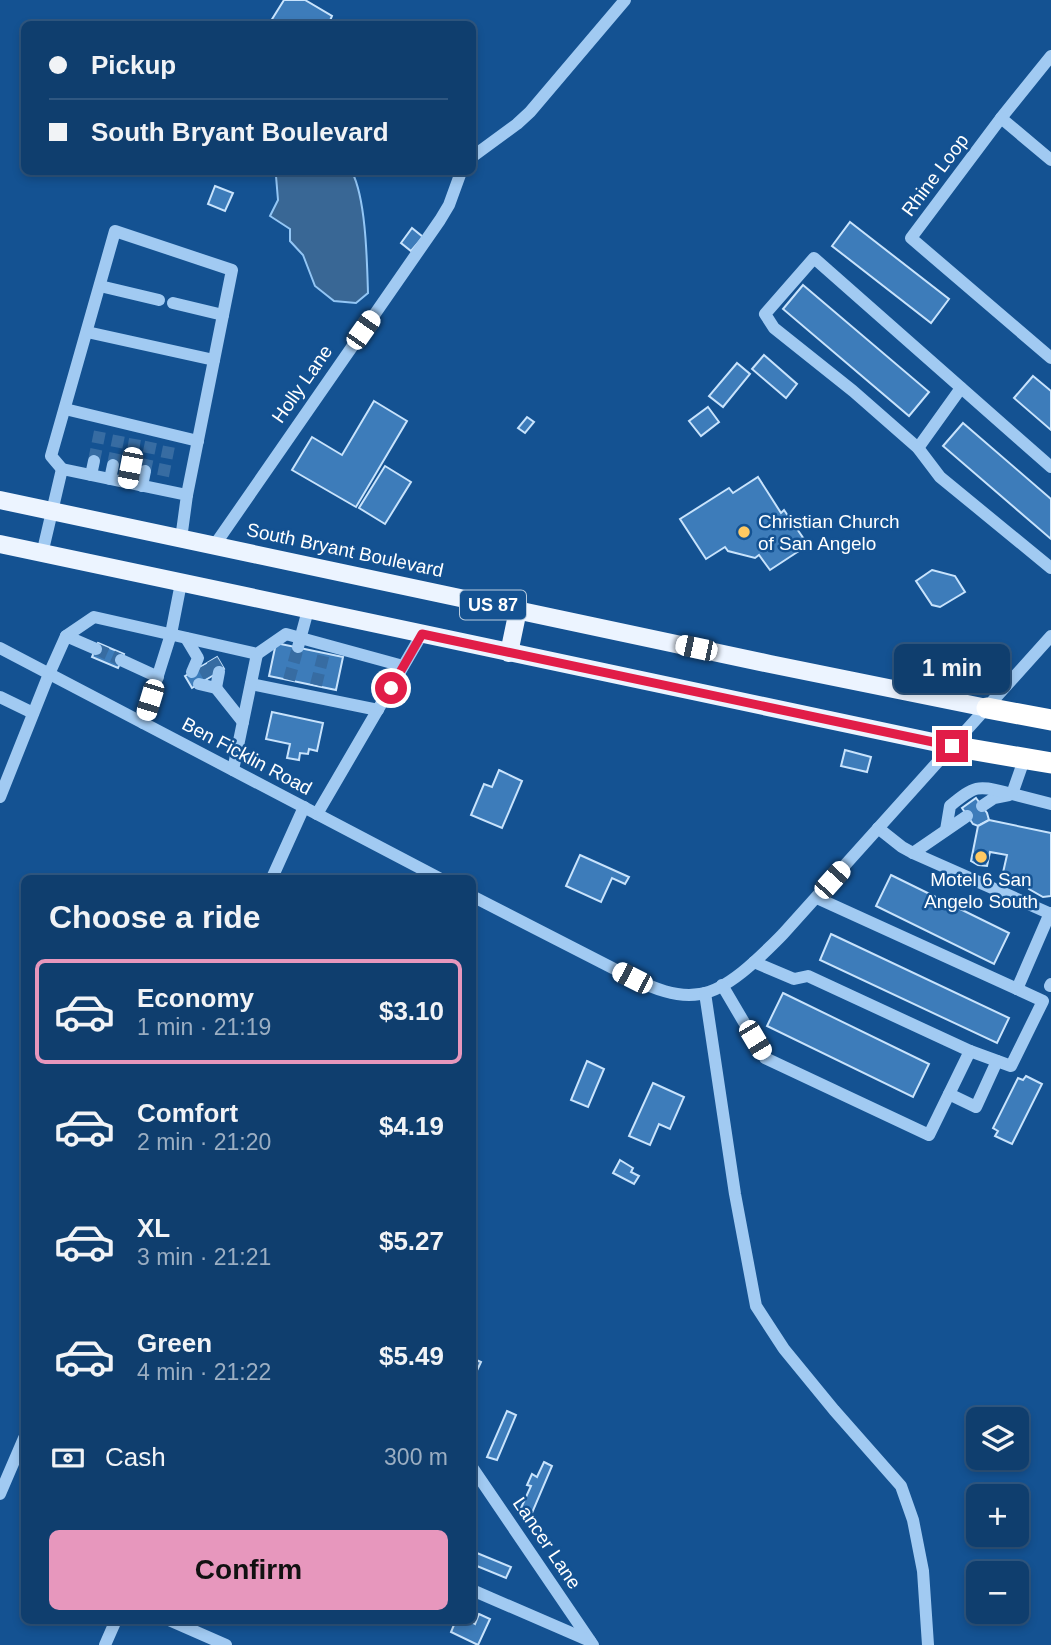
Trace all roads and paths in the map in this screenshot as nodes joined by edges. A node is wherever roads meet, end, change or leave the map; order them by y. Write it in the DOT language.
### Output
graph roads {
  1 [pos="625,0"];
  2 [pos="1051,56"];
  3 [pos="1001,118"];
  4 [pos="476,154"];
  5 [pos="1051,160"];
  6 [pos="460,175"];
  7 [pos="100,286"];
  8 [pos="159,300"];
  9 [pos="173,303"];
  10 [pos="223,315"];
  11 [pos="87,332"];
  12 [pos="1051,358"];
  13 [pos="214,360"];
  14 [pos="961,388"];
  15 [pos="65,409"];
  16 [pos="198,441"];
  17 [pos="918,447"];
  18 [pos="94,461"];
  19 [pos="113,465"];
  20 [pos="1051,467"];
  21 [pos="130,468"];
  22 [pos="62,469"];
  23 [pos="145,471"];
  24 [pos="91,475"];
  25 [pos="163,476"];
  26 [pos="110,479"];
  27 [pos="127,483"];
  28 [pos="142,486"];
  29 [pos="161,489"];
  30 [pos="187,495"];
  31 [pos="0,500"];
  32 [pos="52,511"];
  33 [pos="181,539"];
  34 [pos="0,544"];
  35 [pos="214,546"];
  36 [pos="42,554"];
  37 [pos="1051,568"];
  38 [pos="181,583"];
  39 [pos="308,610"];
  40 [pos="518,610"];
  41 [pos="171,634"];
  42 [pos="422,634"];
  43 [pos="66,636"];
  44 [pos="1051,636"];
  45 [pos="186,638"];
  46 [pos="299,643"];
  47 [pos="0,648"];
  48 [pos="96,649"];
  49 [pos="509,653"];
  50 [pos="257,654"];
  51 [pos="121,660"];
  52 [pos="201,664"];
  53 [pos="404,666"];
  54 [pos="49,674"];
  55 [pos="158,677"];
  56 [pos="211,680"];
  57 [pos="251,684"];
  58 [pos="0,698"];
  59 [pos="987,708"];
  60 [pos="378,710"];
  61 [pos="33,713"];
  62 [pos="1051,720"];
  63 [pos="243,722"];
  64 [pos="143,723"];
  65 [pos="952,746"];
  66 [pos="1025,757"];
  67 [pos="1051,763"];
  68 [pos="233,770"];
  69 [pos="1012,794"];
  70 [pos="0,797"];
  71 [pos="1051,804"];
  72 [pos="982,806"];
  73 [pos="304,807"];
  74 [pos="317,814"];
  75 [pos="967,816"];
  76 [pos="878,828"];
  77 [pos="946,830"];
  78 [pos="913,853"];
  79 [pos="273,875"];
  80 [pos="433,875"];
  81 [pos="476,898"];
  82 [pos="817,898"];
  83 [pos="1050,914"];
  84 [pos="754,962"];
  85 [pos="722,985"];
  86 [pos="1017,989"];
  87 [pos="705,993"];
  88 [pos="970,1051"];
  89 [pos="997,1061"];
  90 [pos="949,1094"];
  91 [pos="21,1445"];
  92 [pos="476,1472"];
  93 [pos="0,1493"];
  94 [pos="476,1592"];
  95 [pos="114,1624"];
  96 [pos="178,1624"];
  97 [pos="592,1643"];
  98 [pos="105,1645"];
  99 [pos="226,1645"];
  100 [pos="928,1645"];
  1 -- 4 [label="street"];
  2 -- 3 [label="street, Rhine Loop"];
  3 -- 5 [label="street"];
  3 -- 12 [label="street, Rhine Loop"];
  6 -- 35 [label="street, Holly Lane"];
  7 -- 8 [label="street"];
  7 -- 10 [label="street"];
  7 -- 11 [label="street"];
  9 -- 10 [label="street"];
  10 -- 13 [label="street"];
  11 -- 13 [label="street"];
  11 -- 15 [label="street"];
  13 -- 16 [label="street"];
  14 -- 17 [label="street"];
  14 -- 17 [label="street"];
  14 -- 20 [label="street"];
  15 -- 16 [label="street"];
  15 -- 22 [label="street"];
  16 -- 30 [label="street"];
  17 -- 37 [label="street"];
  18 -- 24 [label="street"];
  19 -- 26 [label="street"];
  21 -- 27 [label="street"];
  22 -- 24 [label="street"];
  22 -- 32 [label="street"];
  23 -- 28 [label="street"];
  24 -- 26 [label="street"];
  25 -- 29 [label="street"];
  26 -- 27 [label="street"];
  27 -- 28 [label="street"];
  28 -- 29 [label="street"];
  29 -- 30 [label="street"];
  30 -- 33 [label="street"];
  31 -- 32 [label="main road, South Bryant Boulevard / US 87"];
  32 -- 33 [label="main road, South Bryant Boulevard / US 87"];
  32 -- 36 [label="street"];
  33 -- 35 [label="main road, South Bryant Boulevard / US 87"];
  34 -- 36 [label="main road, US 87"];
  35 -- 40 [label="main road, South Bryant Boulevard / US 87"];
  36 -- 38 [label="main road, US 87"];
  38 -- 39 [label="main road, US 87"];
  38 -- 41 [label="street"];
  39 -- 42 [label="main road, US 87"];
  39 -- 46 [label="street"];
  40 -- 49 [label="main road"];
  40 -- 59 [label="main road, South Bryant Boulevard / US 87"];
  41 -- 43 [label="street"];
  41 -- 45 [label="street"];
  41 -- 55 [label="street"];
  42 -- 49 [label="main road, US 87"];
  42 -- 53 [label="street"];
  43 -- 48 [label="street"];
  43 -- 54 [label="street"];
  44 -- 59 [label="street"];
  45 -- 50 [label="street"];
  45 -- 52 [label="street"];
  46 -- 50 [label="street"];
  46 -- 53 [label="street"];
  47 -- 54 [label="street, Ben Ficklin Road"];
  49 -- 65 [label="main road, US 87"];
  50 -- 57 [label="street"];
  51 -- 55 [label="street"];
  53 -- 60 [label="street"];
  54 -- 61 [label="street"];
  54 -- 64 [label="street, Ben Ficklin Road"];
  55 -- 64 [label="street"];
  56 -- 63 [label="street"];
  57 -- 60 [label="street"];
  57 -- 63 [label="street"];
  58 -- 61 [label="street"];
  59 -- 62 [label="highway, South Bryant Boulevard / US 87"];
  59 -- 65 [label="street"];
  60 -- 74 [label="street"];
  61 -- 70 [label="street"];
  63 -- 68 [label="street"];
  64 -- 68 [label="street, Ben Ficklin Road"];
  65 -- 66 [label="highway, US 87"];
  65 -- 76 [label="street"];
  66 -- 67 [label="highway, US 87"];
  66 -- 69 [label="street"];
  68 -- 73 [label="street, Ben Ficklin Road"];
  69 -- 71 [label="street"];
  69 -- 72 [label="street"];
  69 -- 77 [label="street"];
  73 -- 74 [label="street, Ben Ficklin Road"];
  73 -- 79 [label="street"];
  74 -- 80 [label="street, Ben Ficklin Road"];
  75 -- 77 [label="street"];
  76 -- 78 [label="street"];
  76 -- 82 [label="street"];
  77 -- 78 [label="street"];
  78 -- 83 [label="street"];
  81 -- 87 [label="street"];
  82 -- 84 [label="street"];
  82 -- 86 [label="street"];
  83 -- 86 [label="street"];
  84 -- 85 [label="street"];
  84 -- 88 [label="street"];
  85 -- 87 [label="street"];
  85 -- 90 [label="street"];
  86 -- 89 [label="street"];
  87 -- 100 [label="street"];
  88 -- 89 [label="street"];
  88 -- 90 [label="street"];
  89 -- 90 [label="street"];
  91 -- 93 [label="street"];
  92 -- 97 [label="street, Lancer Lane"];
  94 -- 97 [label="street"];
  95 -- 98 [label="street"];
  96 -- 99 [label="street"];
}
